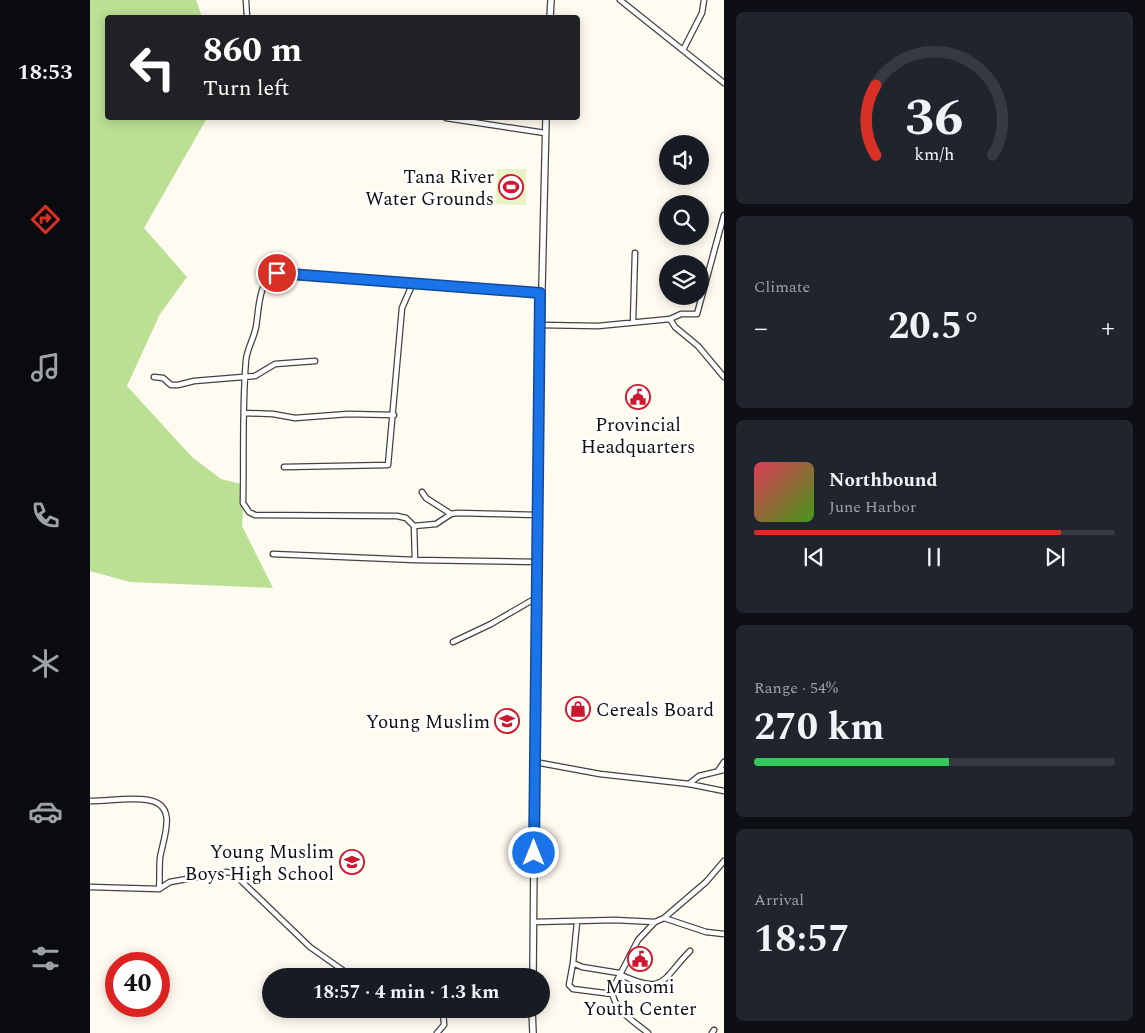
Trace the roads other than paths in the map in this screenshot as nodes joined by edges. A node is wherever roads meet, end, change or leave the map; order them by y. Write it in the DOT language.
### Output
graph roads {
  1 [pos="246,0"];
  2 [pos="551,0"];
  3 [pos="620,0"];
  4 [pos="704,0"];
  5 [pos="247,15"];
  6 [pos="550,15"];
  7 [pos="682,50"];
  8 [pos="724,83"];
  9 [pos="459,120"];
  10 [pos="546,120"];
  11 [pos="545,133"];
  12 [pos="724,214"];
  13 [pos="634,253"];
  14 [pos="412,285"];
  15 [pos="540,293"];
  16 [pos="670,319"];
  17 [pos="632,322"];
  18 [pos="540,325"];
  19 [pos="315,362"];
  20 [pos="154,377"];
  21 [pos="724,377"];
  22 [pos="246,378"];
  23 [pos="244,413"];
  24 [pos="394,415"];
  25 [pos="284,467"];
  26 [pos="422,492"];
  27 [pos="451,514"];
  28 [pos="538,515"];
  29 [pos="414,526"];
  30 [pos="273,554"];
  31 [pos="415,560"];
  32 [pos="538,562"];
  33 [pos="536,598"];
  34 [pos="453,642"];
  35 [pos="535,762"];
  36 [pos="724,762"];
  37 [pos="724,770"];
  38 [pos="718,771"];
  39 [pos="689,784"];
  40 [pos="724,791"];
  41 [pos="90,801"];
  42 [pos="724,861"];
  43 [pos="90,887"];
  44 [pos="159,889"];
  45 [pos="664,918"];
  46 [pos="534,922"];
  47 [pos="577,922"];
  48 [pos="655,922"];
  49 [pos="724,934"];
  50 [pos="690,951"];
  51 [pos="573,963"];
  52 [pos="340,968"];
  53 [pos="533,968"];
  54 [pos="619,974"];
  55 [pos="612,994"];
  56 [pos="444,1018"];
  57 [pos="532,1018"];
  58 [pos="437,1033"];
  59 [pos="533,1033"];
  60 [pos="648,1033"];
  1 -- 5 [label="street"];
  2 -- 6 [label="street"];
  3 -- 7 [label="street"];
  4 -- 7 [label="street"];
  7 -- 8 [label="street"];
  9 -- 11 [label="street"];
  10 -- 11 [label="street"];
  11 -- 15 [label="street"];
  12 -- 16 [label="street"];
  13 -- 17 [label="street"];
  14 -- 15 [label="street"];
  14 -- 22 [label="street"];
  14 -- 24 [label="street"];
  15 -- 18 [label="street"];
  16 -- 17 [label="street"];
  16 -- 21 [label="street"];
  17 -- 18 [label="street"];
  18 -- 28 [label="street"];
  19 -- 22 [label="street"];
  20 -- 22 [label="street"];
  22 -- 23 [label="street"];
  23 -- 24 [label="street"];
  23 -- 29 [label="street"];
  24 -- 25 [label="street"];
  26 -- 27 [label="street"];
  27 -- 28 [label="street"];
  27 -- 29 [label="street"];
  28 -- 32 [label="street"];
  29 -- 31 [label="street"];
  30 -- 31 [label="street"];
  31 -- 32 [label="street"];
  32 -- 33 [label="street"];
  33 -- 34 [label="street"];
  33 -- 35 [label="street"];
  35 -- 39 [label="street"];
  35 -- 46 [label="street"];
  36 -- 38 [label="street"];
  37 -- 38 [label="street"];
  38 -- 39 [label="street"];
  39 -- 40 [label="street"];
  41 -- 44 [label="street"];
  42 -- 45 [label="street"];
  43 -- 44 [label="street"];
  44 -- 52 [label="street"];
  45 -- 48 [label="street"];
  45 -- 49 [label="street"];
  46 -- 47 [label="street"];
  46 -- 53 [label="street"];
  47 -- 48 [label="street"];
  47 -- 51 [label="street"];
  48 -- 54 [label="street"];
  50 -- 54 [label="street"];
  51 -- 54 [label="street"];
  51 -- 55 [label="street"];
  54 -- 55 [label="street"];
  55 -- 60 [label="street"];
  56 -- 58 [label="street"];
  57 -- 59 [label="street"];
}
